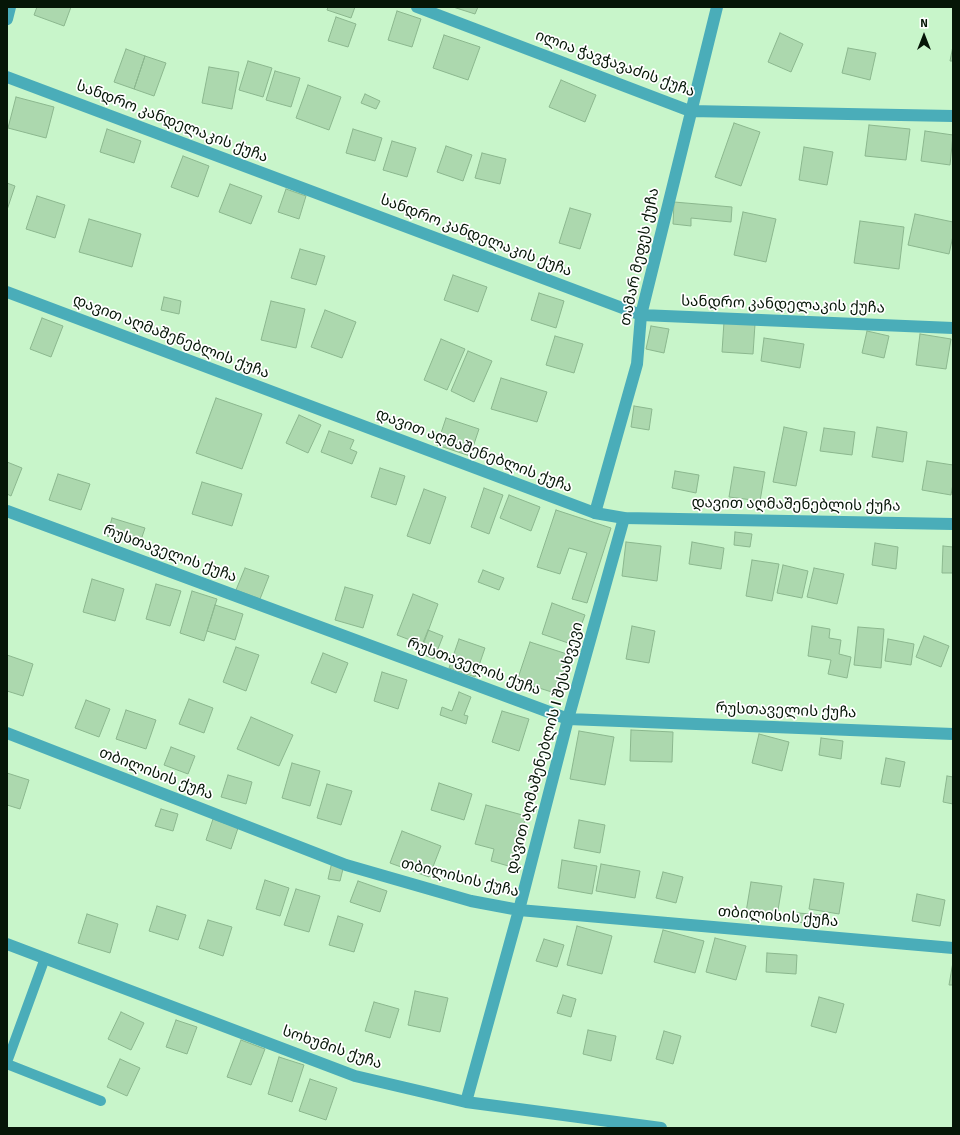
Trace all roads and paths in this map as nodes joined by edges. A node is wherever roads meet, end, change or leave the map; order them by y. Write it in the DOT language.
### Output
graph roads {
  1 [pos="10,7"];
  2 [pos="417,7"];
  3 [pos="716,7"];
  4 [pos="7,18"];
  5 [pos="7,77"];
  6 [pos="690,111"];
  7 [pos="953,116"];
  8 [pos="7,292"];
  9 [pos="641,315"];
  10 [pos="953,328"];
  11 [pos="7,511"];
  12 [pos="595,513"];
  13 [pos="624,518"];
  14 [pos="953,524"];
  15 [pos="568,719"];
  16 [pos="7,733"];
  17 [pos="953,734"];
  18 [pos="520,910"];
  19 [pos="7,944"];
  20 [pos="953,948"];
  21 [pos="45,958"];
  22 [pos="7,1063"];
  23 [pos="101,1101"];
  24 [pos="466,1102"];
  25 [pos="661,1128"];
  1 -- 4 [label="street"];
  2 -- 6 [label="street, ილია ჭავჭავაძის ქუჩა"];
  3 -- 6 [label="street, თამარ მეფეს ქუჩა"];
  5 -- 9 [label="street, სანდრო კანდელაკის ქუჩა"];
  6 -- 7 [label="street, ილია ჭავჭავაძის ქუჩა"];
  6 -- 9 [label="street, თამარ მეფეს ქუჩა"];
  8 -- 12 [label="street, დავით აღმაშენებლის ქუჩა"];
  9 -- 10 [label="street, სანდრო კანდელაკის ქუჩა"];
  9 -- 12 [label="street, თამარ მეფეს ქუჩა"];
  11 -- 15 [label="street, რუსთაველის ქუჩა"];
  12 -- 13 [label="street, დავით აღმაშენებლის ქუჩა"];
  13 -- 14 [label="street, დავით აღმაშენებლის ქუჩა"];
  13 -- 15 [label="street, დავით აღმაშენებლის I შესახვევი"];
  15 -- 17 [label="street, რუსთაველის ქუჩა"];
  15 -- 18 [label="street, დავით აღმაშენებლის I შესახვევი"];
  16 -- 18 [label="street, თბილისის ქუჩა"];
  18 -- 20 [label="street, თბილისის ქუჩა"];
  18 -- 24 [label="street, დავით აღმაშენებლის I შესახვევი"];
  19 -- 21 [label="street, სოხუმის ქუჩა"];
  21 -- 22 [label="lane"];
  21 -- 24 [label="street, სოხუმის ქუჩა"];
  22 -- 23 [label="lane"];
  24 -- 25 [label="street, სოხუმის ქუჩა"];
}
